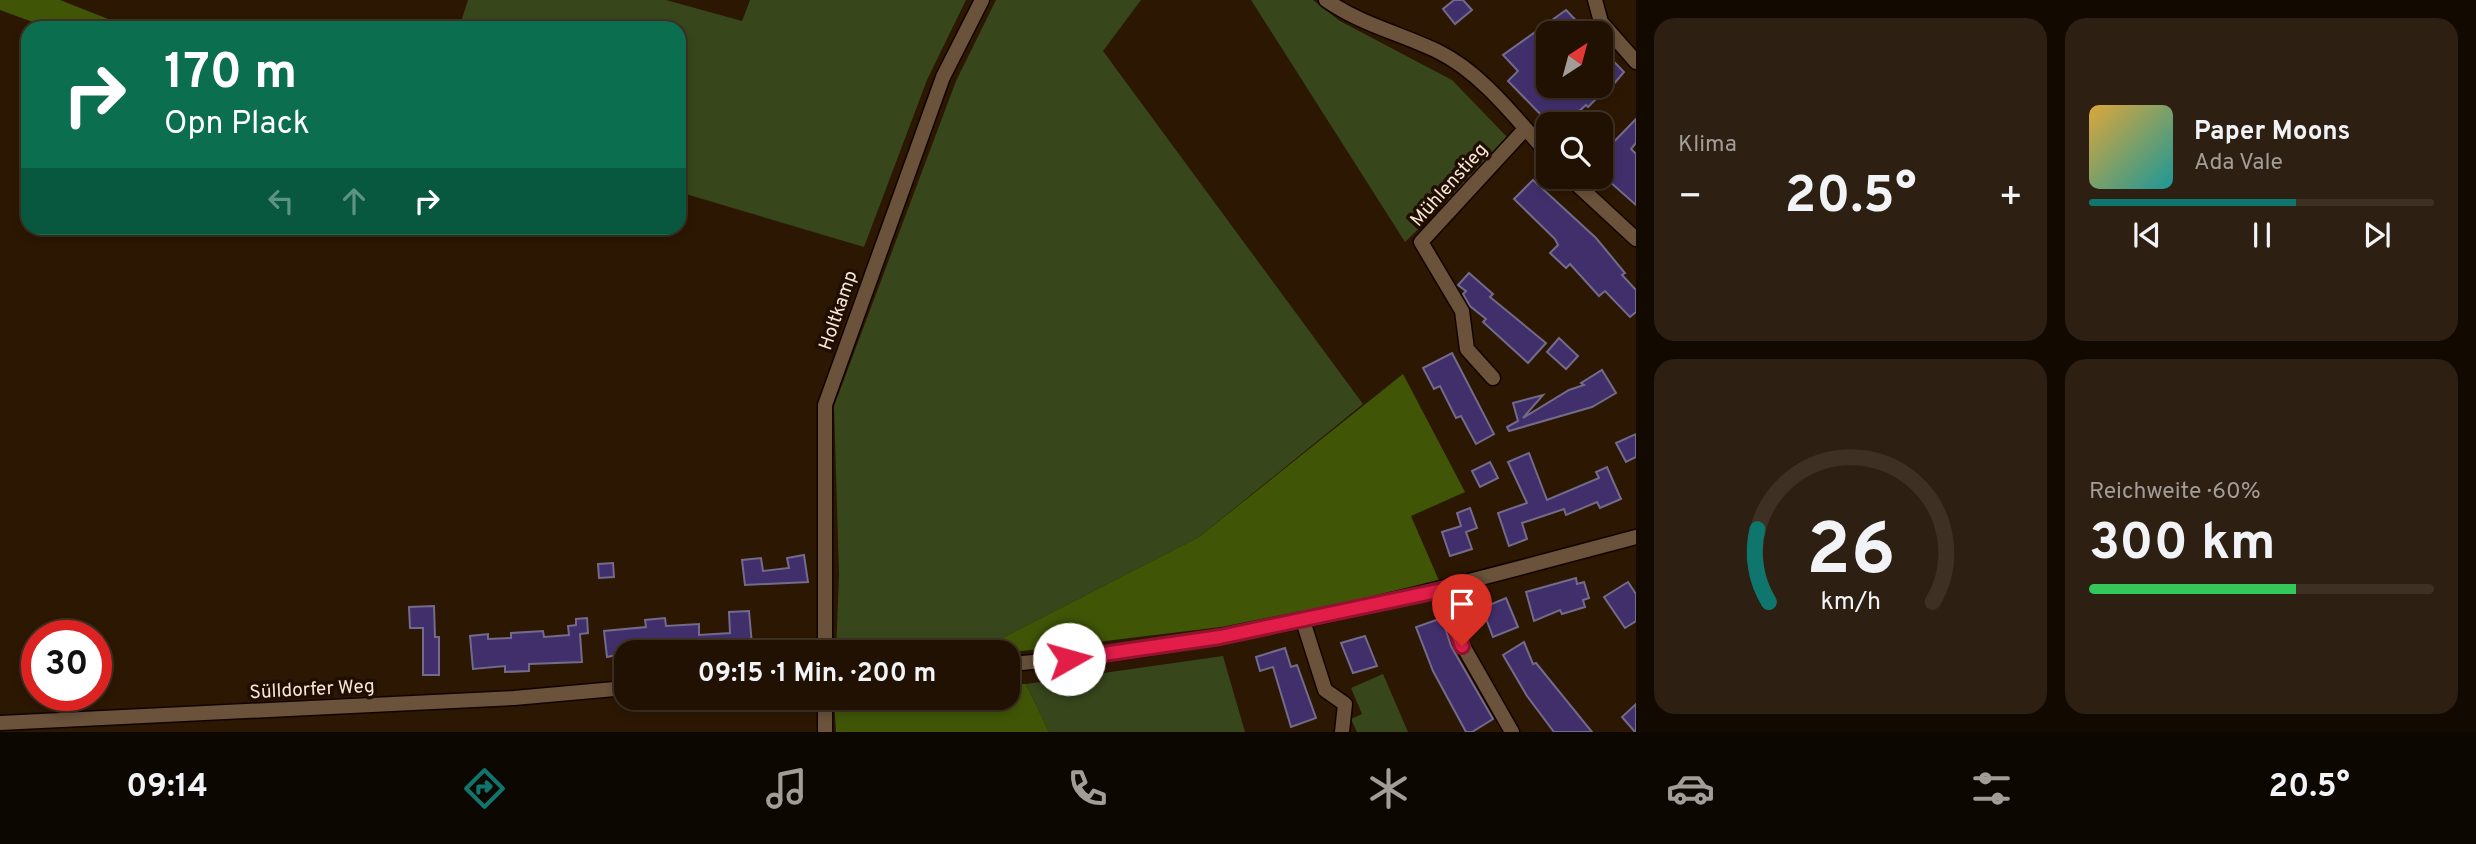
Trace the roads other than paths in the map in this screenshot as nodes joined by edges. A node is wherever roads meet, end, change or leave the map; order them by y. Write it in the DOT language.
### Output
graph roads {
  1 [pos="982,0"];
  2 [pos="1326,0"];
  3 [pos="1595,0"];
  4 [pos="1636,62"];
  5 [pos="1525,129"];
  6 [pos="1536,141"];
  7 [pos="1582,189"];
  8 [pos="1636,239"];
  9 [pos="1493,378"];
  10 [pos="1636,537"];
  11 [pos="1442,590"];
  12 [pos="1303,621"];
  13 [pos="825,640"];
  14 [pos="1020,663"];
  15 [pos="614,689"];
  16 [pos="825,710"];
  17 [pos="0,723"];
  18 [pos="825,732"];
  19 [pos="1342,732"];
  20 [pos="1511,732"];
  1 -- 13 [label="street, Holtkamp"];
  2 -- 5 [label="street"];
  3 -- 4 [label="street"];
  5 -- 6 [label="street"];
  5 -- 9 [label="street, Mühlenstieg"];
  7 -- 8 [label="street"];
  10 -- 11 [label="street"];
  11 -- 12 [label="street"];
  11 -- 20 [label="street"];
  12 -- 14 [label="street"];
  12 -- 19 [label="street"];
  15 -- 17 [label="street, Sülldorfer Weg"];
  16 -- 18 [label="street"];
}
